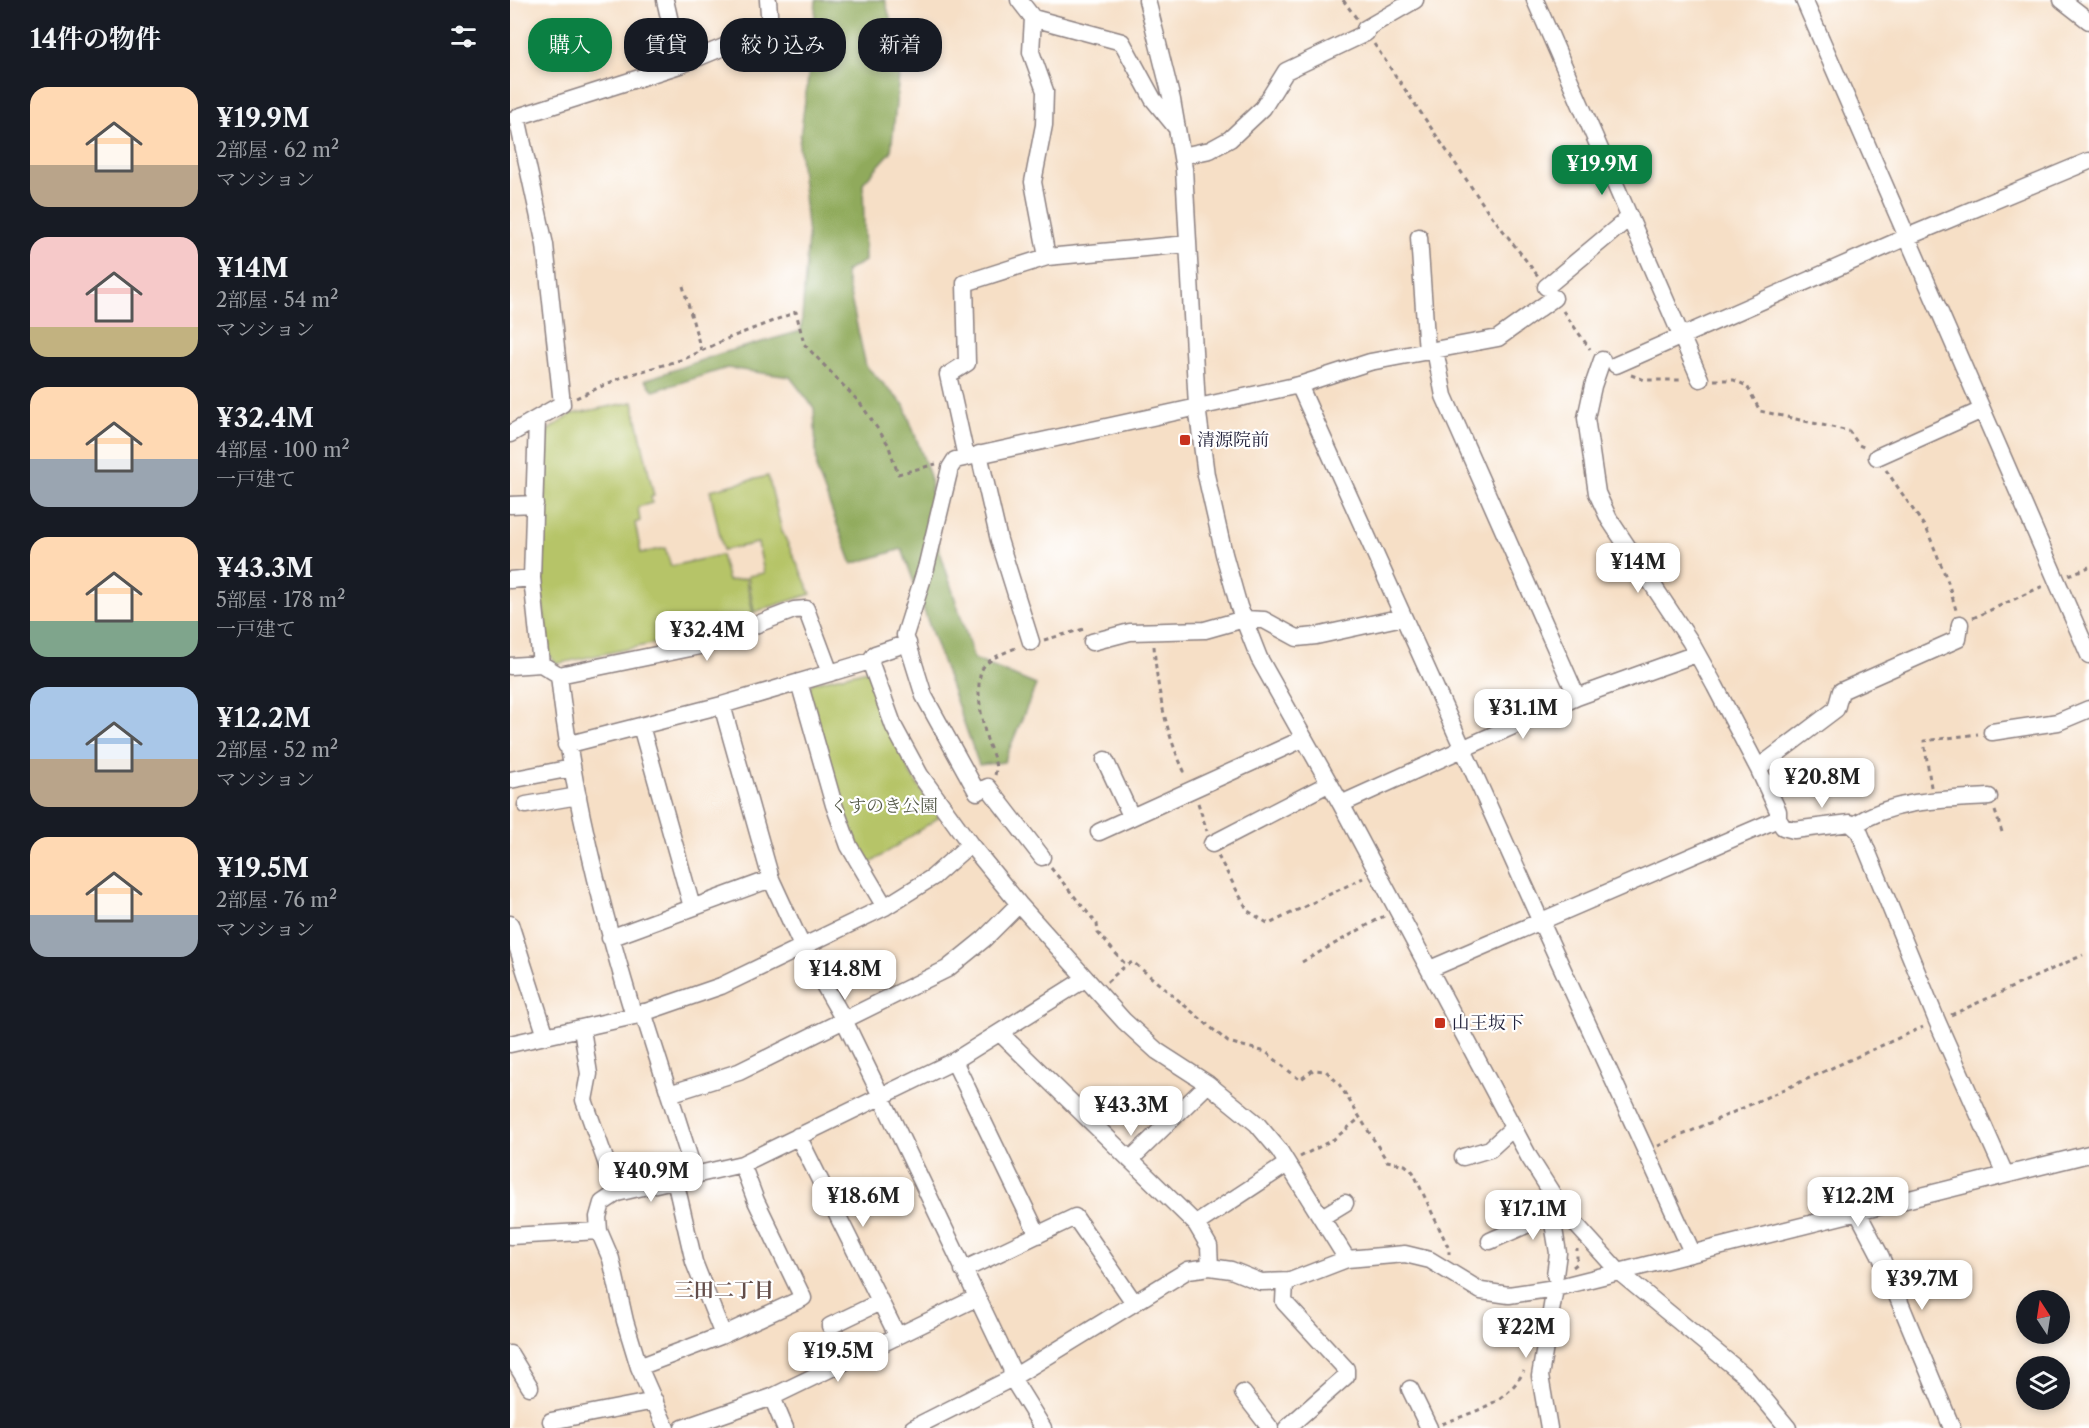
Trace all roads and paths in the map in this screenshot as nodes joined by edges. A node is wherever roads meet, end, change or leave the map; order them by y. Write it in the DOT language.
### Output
graph roads {
  1 [pos="665,0"];
  2 [pos="768,0"];
  3 [pos="1020,0"];
  4 [pos="1147,0"];
  5 [pos="1415,0"];
  6 [pos="1534,0"];
  7 [pos="1804,0"];
  8 [pos="2062,0"];
  9 [pos="669,18"];
  10 [pos="1033,18"];
  11 [pos="2089,21"];
  12 [pos="708,53"];
  13 [pos="655,72"];
  14 [pos="1177,129"];
  15 [pos="1182,156"];
  16 [pos="2089,161"];
  17 [pos="1630,218"];
  18 [pos="1419,237"];
  19 [pos="1908,237"];
  20 [pos="1188,244"];
  21 [pos="1047,257"];
  22 [pos="683,286"];
  23 [pos="1682,336"];
  24 [pos="701,350"];
  25 [pos="1431,351"];
  26 [pos="1700,379"];
  27 [pos="1299,385"];
  28 [pos="562,404"];
  29 [pos="1197,406"];
  30 [pos="1982,410"];
  31 [pos="537,419"];
  32 [pos="510,434"];
  33 [pos="973,456"];
  34 [pos="1877,457"];
  35 [pos="920,467"];
  36 [pos="534,504"];
  37 [pos="510,505"];
  38 [pos="532,578"];
  39 [pos="510,580"];
  40 [pos="1404,617"];
  41 [pos="1244,619"];
  42 [pos="1960,624"];
  43 [pos="1031,642"];
  44 [pos="1092,642"];
  45 [pos="908,644"];
  46 [pos="1696,654"];
  47 [pos="2089,655"];
  48 [pos="870,661"];
  49 [pos="541,664"];
  50 [pos="510,666"];
  51 [pos="830,673"];
  52 [pos="559,675"];
  53 [pos="799,682"];
  54 [pos="1577,697"];
  55 [pos="722,705"];
  56 [pos="2089,709"];
  57 [pos="641,726"];
  58 [pos="1992,732"];
  59 [pos="1304,739"];
  60 [pos="566,746"];
  61 [pos="1463,749"];
  62 [pos="572,768"];
  63 [pos="1758,768"];
  64 [pos="1105,769"];
  65 [pos="510,780"];
  66 [pos="1328,784"];
  67 [pos="988,787"];
  68 [pos="578,796"];
  69 [pos="1989,797"];
  70 [pos="1933,801"];
  71 [pos="1341,804"];
  72 [pos="526,805"];
  73 [pos="1131,816"];
  74 [pos="1778,819"];
  75 [pos="1855,825"];
  76 [pos="1099,832"];
  77 [pos="2002,832"];
  78 [pos="970,844"];
  79 [pos="1212,844"];
  80 [pos="1042,857"];
  81 [pos="771,879"];
  82 [pos="1019,904"];
  83 [pos="885,907"];
  84 [pos="692,908"];
  85 [pos="1397,909"];
  86 [pos="1541,922"];
  87 [pos="510,924"];
  88 [pos="610,938"];
  89 [pos="802,946"];
  90 [pos="2083,955"];
  91 [pos="1302,962"];
  92 [pos="1125,965"];
  93 [pos="1430,969"];
  94 [pos="1091,985"];
  95 [pos="639,1014"];
  96 [pos="844,1020"];
  97 [pos="1937,1021"];
  98 [pos="582,1029"];
  99 [pos="1000,1033"];
  100 [pos="546,1036"];
  101 [pos="510,1044"];
  102 [pos="954,1061"];
  103 [pos="1208,1084"];
  104 [pos="669,1094"];
  105 [pos="881,1096"];
  106 [pos="1360,1118"];
  107 [pos="1514,1127"];
  108 [pos="798,1136"];
  109 [pos="1646,1152"];
  110 [pos="2089,1154"];
  111 [pos="1463,1157"];
  112 [pos="1130,1160"];
  113 [pos="742,1164"];
  114 [pos="1287,1164"];
  115 [pos="2005,1174"];
  116 [pos="695,1175"];
  117 [pos="675,1180"];
  118 [pos="616,1193"];
  119 [pos="1345,1203"];
  120 [pos="1857,1211"];
  121 [pos="1559,1215"];
  122 [pos="1322,1218"];
  123 [pos="1196,1224"];
  124 [pos="599,1231"];
  125 [pos="1038,1235"];
  126 [pos="510,1236"];
  127 [pos="1490,1241"];
  128 [pos="1692,1252"];
  129 [pos="1347,1259"];
  130 [pos="1210,1267"];
  131 [pos="963,1270"];
  132 [pos="1447,1271"];
  133 [pos="1619,1272"];
  134 [pos="1555,1281"];
  135 [pos="1285,1282"];
  136 [pos="976,1298"];
  137 [pos="1133,1301"];
  138 [pos="880,1302"];
  139 [pos="830,1326"];
  140 [pos="723,1335"];
  141 [pos="897,1335"];
  142 [pos="510,1354"];
  143 [pos="1527,1364"];
  144 [pos="639,1367"];
  145 [pos="1012,1378"];
  146 [pos="530,1387"];
  147 [pos="1410,1389"];
  148 [pos="1243,1393"];
  149 [pos="772,1397"];
  150 [pos="655,1401"];
  151 [pos="551,1421"];
  152 [pos="666,1428"];
  153 [pos="683,1428"];
  154 [pos="785,1428"];
  155 [pos="914,1428"];
  156 [pos="1043,1428"];
  157 [pos="1269,1428"];
  158 [pos="1287,1428"];
  159 [pos="1430,1428"];
  160 [pos="1549,1428"];
  161 [pos="1788,1428"];
  162 [pos="1952,1428"];
  1 -- 9 [label="street"];
  2 -- 12 [label="street"];
  3 -- 10 [label="street"];
  4 -- 14 [label="street"];
  5 -- 15 [label="street"];
  6 -- 17 [label="street"];
  7 -- 19 [label="street"];
  8 -- 11 [label="street"];
  10 -- 14 [label="street"];
  10 -- 21 [label="street"];
  13 -- 28 [label="street"];
  14 -- 15 [label="street"];
  15 -- 20 [label="street"];
  16 -- 19 [label="street"];
  17 -- 23 [label="street"];
  17 -- 25 [label="street"];
  18 -- 25 [label="street"];
  19 -- 23 [label="street"];
  19 -- 30 [label="street"];
  20 -- 21 [label="street"];
  20 -- 29 [label="street"];
  21 -- 33 [label="street"];
  22 -- 24 [label="path"];
  23 -- 26 [label="street"];
  23 -- 46 [label="street"];
  24 -- 28 [label="path"];
  24 -- 35 [label="path"];
  25 -- 27 [label="street"];
  25 -- 54 [label="street"];
  27 -- 29 [label="street"];
  27 -- 40 [label="street"];
  28 -- 31 [label="street"];
  29 -- 33 [label="street"];
  29 -- 41 [label="street"];
  30 -- 34 [label="street"];
  30 -- 47 [label="street"];
  31 -- 32 [label="street"];
  31 -- 36 [label="street"];
  33 -- 43 [label="street"];
  33 -- 45 [label="street"];
  36 -- 37 [label="street"];
  36 -- 38 [label="street"];
  38 -- 39 [label="street"];
  38 -- 49 [label="street"];
  40 -- 41 [label="street"];
  40 -- 61 [label="street"];
  41 -- 44 [label="street"];
  41 -- 59 [label="street"];
  42 -- 63 [label="street"];
  43 -- 44 [label="path"];
  43 -- 67 [label="path"];
  45 -- 48 [label="street"];
  45 -- 67 [label="street"];
  46 -- 54 [label="street"];
  46 -- 63 [label="street"];
  48 -- 51 [label="street"];
  48 -- 78 [label="street"];
  49 -- 50 [label="street"];
  49 -- 52 [label="street"];
  51 -- 52 [label="street"];
  51 -- 53 [label="street"];
  52 -- 60 [label="street"];
  53 -- 55 [label="street"];
  53 -- 83 [label="street"];
  54 -- 61 [label="street"];
  55 -- 57 [label="street"];
  55 -- 81 [label="street"];
  56 -- 58 [label="street"];
  57 -- 60 [label="street"];
  57 -- 84 [label="street"];
  58 -- 70 [label="path"];
  59 -- 66 [label="street"];
  59 -- 73 [label="street"];
  60 -- 62 [label="street"];
  61 -- 71 [label="street"];
  61 -- 86 [label="street"];
  62 -- 65 [label="street"];
  62 -- 68 [label="street"];
  63 -- 74 [label="street"];
  64 -- 73 [label="street"];
  66 -- 71 [label="street"];
  66 -- 79 [label="street"];
  67 -- 80 [label="street"];
  68 -- 72 [label="street"];
  68 -- 88 [label="street"];
  69 -- 70 [label="street"];
  69 -- 77 [label="path"];
  70 -- 75 [label="street"];
  71 -- 85 [label="street"];
  73 -- 76 [label="street"];
  74 -- 75 [label="street"];
  74 -- 86 [label="street"];
  75 -- 97 [label="street"];
  78 -- 82 [label="street"];
  78 -- 83 [label="street"];
  80 -- 92 [label="path"];
  81 -- 84 [label="street"];
  81 -- 89 [label="street"];
  82 -- 94 [label="street"];
  82 -- 96 [label="street"];
  83 -- 89 [label="street"];
  84 -- 88 [label="street"];
  85 -- 91 [label="path"];
  85 -- 93 [label="street"];
  86 -- 93 [label="street"];
  86 -- 109 [label="street"];
  87 -- 100 [label="street"];
  88 -- 95 [label="street"];
  89 -- 95 [label="street"];
  89 -- 96 [label="street"];
  90 -- 97 [label="path"];
  92 -- 94 [label="path"];
  92 -- 106 [label="path"];
  93 -- 107 [label="street"];
  94 -- 99 [label="street"];
  94 -- 103 [label="street"];
  95 -- 98 [label="street"];
  95 -- 104 [label="street"];
  96 -- 104 [label="street"];
  96 -- 105 [label="street"];
  97 -- 109 [label="path"];
  97 -- 115 [label="street"];
  98 -- 100 [label="street"];
  98 -- 118 [label="street"];
  99 -- 102 [label="street"];
  99 -- 112 [label="street"];
  100 -- 101 [label="street"];
  102 -- 105 [label="street"];
  102 -- 125 [label="street"];
  103 -- 112 [label="street"];
  103 -- 114 [label="street"];
  104 -- 116 [label="street"];
  105 -- 108 [label="street"];
  105 -- 131 [label="street"];
  106 -- 114 [label="path"];
  106 -- 132 [label="path"];
  107 -- 111 [label="street"];
  107 -- 121 [label="street"];
  108 -- 113 [label="street"];
  108 -- 138 [label="street"];
  109 -- 128 [label="street"];
  110 -- 115 [label="street"];
  112 -- 123 [label="street"];
  113 -- 116 [label="street"];
  113 -- 140 [label="street"];
  114 -- 122 [label="street"];
  114 -- 123 [label="street"];
  115 -- 120 [label="street"];
  116 -- 117 [label="street"];
  117 -- 118 [label="street"];
  117 -- 140 [label="street"];
  118 -- 124 [label="street"];
  119 -- 122 [label="street"];
  120 -- 128 [label="street"];
  120 -- 162 [label="street"];
  121 -- 127 [label="street"];
  121 -- 133 [label="street"];
  121 -- 134 [label="street"];
  122 -- 129 [label="street"];
  123 -- 130 [label="street"];
  124 -- 126 [label="street"];
  124 -- 144 [label="street"];
  125 -- 131 [label="street"];
  125 -- 137 [label="street"];
  128 -- 133 [label="street"];
  129 -- 132 [label="street"];
  129 -- 135 [label="street"];
  130 -- 135 [label="street"];
  130 -- 137 [label="street"];
  131 -- 136 [label="street"];
  132 -- 134 [label="street"];
  133 -- 134 [label="street"];
  133 -- 161 [label="street"];
  134 -- 160 [label="street"];
  135 -- 158 [label="street"];
  136 -- 141 [label="street"];
  136 -- 145 [label="street"];
  137 -- 145 [label="street"];
  138 -- 139 [label="street"];
  138 -- 141 [label="street"];
  140 -- 144 [label="street"];
  141 -- 149 [label="street"];
  142 -- 146 [label="street"];
  143 -- 159 [label="path"];
  144 -- 150 [label="street"];
  145 -- 155 [label="street"];
  145 -- 156 [label="street"];
  147 -- 159 [label="street"];
  148 -- 157 [label="street"];
  149 -- 153 [label="street"];
  149 -- 154 [label="street"];
  150 -- 151 [label="street"];
  150 -- 152 [label="street"];
}
